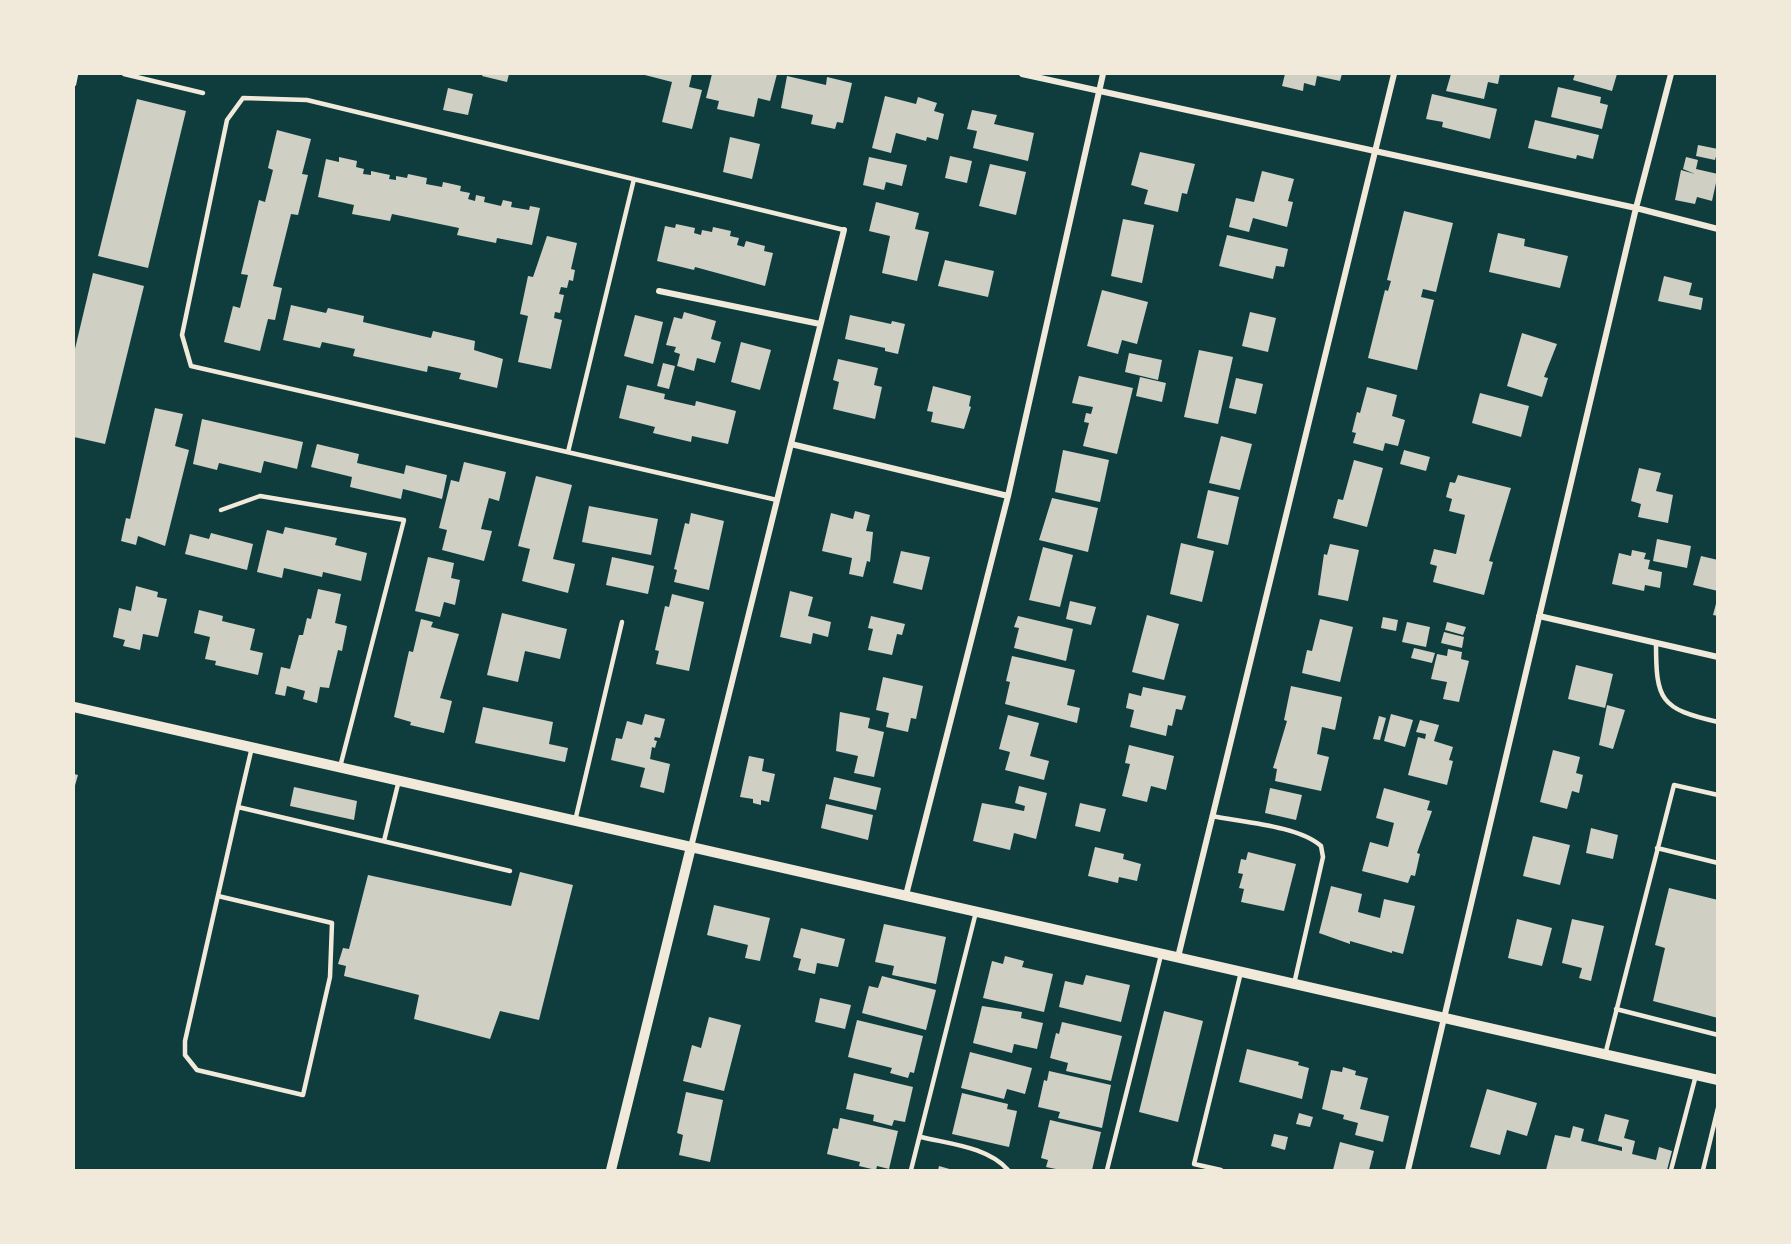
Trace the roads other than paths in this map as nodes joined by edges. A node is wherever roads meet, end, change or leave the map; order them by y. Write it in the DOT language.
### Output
graph roads {
  1 [pos="76,74"];
  2 [pos="124,74"];
  3 [pos="1022,74"];
  4 [pos="1103,74"];
  5 [pos="1394,74"];
  6 [pos="1671,74"];
  7 [pos="74,84"];
  8 [pos="1099,90"];
  9 [pos="203,93"];
  10 [pos="1374,151"];
  11 [pos="634,179"];
  12 [pos="1636,208"];
  13 [pos="844,230"];
  14 [pos="1718,230"];
  15 [pos="659,291"];
  16 [pos="820,324"];
  17 [pos="791,444"];
  18 [pos="568,452"];
  19 [pos="1008,496"];
  20 [pos="777,500"];
  21 [pos="220,510"];
  22 [pos="1539,616"];
  23 [pos="622,622"];
  24 [pos="1656,643"];
  25 [pos="1718,657"];
  26 [pos="74,707"];
  27 [pos="1718,722"];
  28 [pos="252,747"];
  29 [pos="340,767"];
  30 [pos="399,780"];
  31 [pos="1718,795"];
  32 [pos="238,807"];
  33 [pos="1212,816"];
  34 [pos="575,821"];
  35 [pos="384,841"];
  36 [pos="691,847"];
  37 [pos="1657,848"];
  38 [pos="1718,863"];
  39 [pos="510,871"];
  40 [pos="906,895"];
  41 [pos="218,896"];
  42 [pos="976,912"];
  43 [pos="1162,953"];
  44 [pos="1178,957"];
  45 [pos="1241,972"];
  46 [pos="1294,984"];
  47 [pos="1616,1009"];
  48 [pos="1444,1018"];
  49 [pos="1718,1035"];
  50 [pos="1605,1055"];
  51 [pos="1695,1075"];
  52 [pos="1718,1080"];
  53 [pos="1718,1108"];
  54 [pos="921,1137"];
  55 [pos="611,1170"];
  56 [pos="912,1170"];
  57 [pos="1008,1170"];
  58 [pos="1107,1170"];
  59 [pos="1221,1170"];
  60 [pos="1408,1170"];
  61 [pos="1671,1170"];
  62 [pos="1703,1170"];
  1 -- 7 [label="lane"];
  2 -- 9 [label="lane"];
  3 -- 8 [label="street"];
  4 -- 8 [label="street"];
  5 -- 10 [label="street"];
  6 -- 12 [label="street"];
  8 -- 10 [label="street"];
  8 -- 19 [label="street"];
  10 -- 12 [label="street"];
  10 -- 33 [label="street"];
  11 -- 13 [label="lane"];
  11 -- 18 [label="lane"];
  11 -- 18 [label="lane"];
  12 -- 14 [label="street"];
  12 -- 22 [label="street"];
  13 -- 16 [label="street"];
  15 -- 16 [label="street"];
  16 -- 17 [label="street"];
  17 -- 19 [label="street"];
  17 -- 20 [label="street"];
  18 -- 20 [label="lane"];
  19 -- 40 [label="street"];
  20 -- 36 [label="street"];
  21 -- 29 [label="lane"];
  22 -- 24 [label="street"];
  22 -- 48 [label="street"];
  23 -- 34 [label="lane"];
  24 -- 25 [label="street"];
  24 -- 27 [label="lane"];
  26 -- 28 [label="street"];
  28 -- 29 [label="street"];
  28 -- 32 [label="lane"];
  29 -- 30 [label="street"];
  30 -- 34 [label="street"];
  30 -- 35 [label="lane"];
  31 -- 37 [label="lane"];
  32 -- 35 [label="lane"];
  32 -- 41 [label="lane"];
  33 -- 44 [label="street"];
  33 -- 46 [label="lane"];
  34 -- 36 [label="street"];
  35 -- 39 [label="lane"];
  36 -- 40 [label="street"];
  36 -- 55 [label="street"];
  37 -- 38 [label="lane"];
  37 -- 47 [label="lane"];
  40 -- 42 [label="street"];
  41 -- 41 [label="lane"];
  42 -- 43 [label="street"];
  42 -- 54 [label="lane"];
  43 -- 44 [label="street"];
  43 -- 58 [label="lane"];
  44 -- 45 [label="street"];
  45 -- 46 [label="street"];
  45 -- 59 [label="lane"];
  46 -- 48 [label="street"];
  47 -- 49 [label="lane"];
  47 -- 50 [label="lane"];
  48 -- 50 [label="street"];
  48 -- 60 [label="street"];
  50 -- 51 [label="street"];
  51 -- 52 [label="street"];
  51 -- 61 [label="lane"];
  53 -- 62 [label="lane"];
  54 -- 56 [label="lane"];
  54 -- 57 [label="lane"];
}
